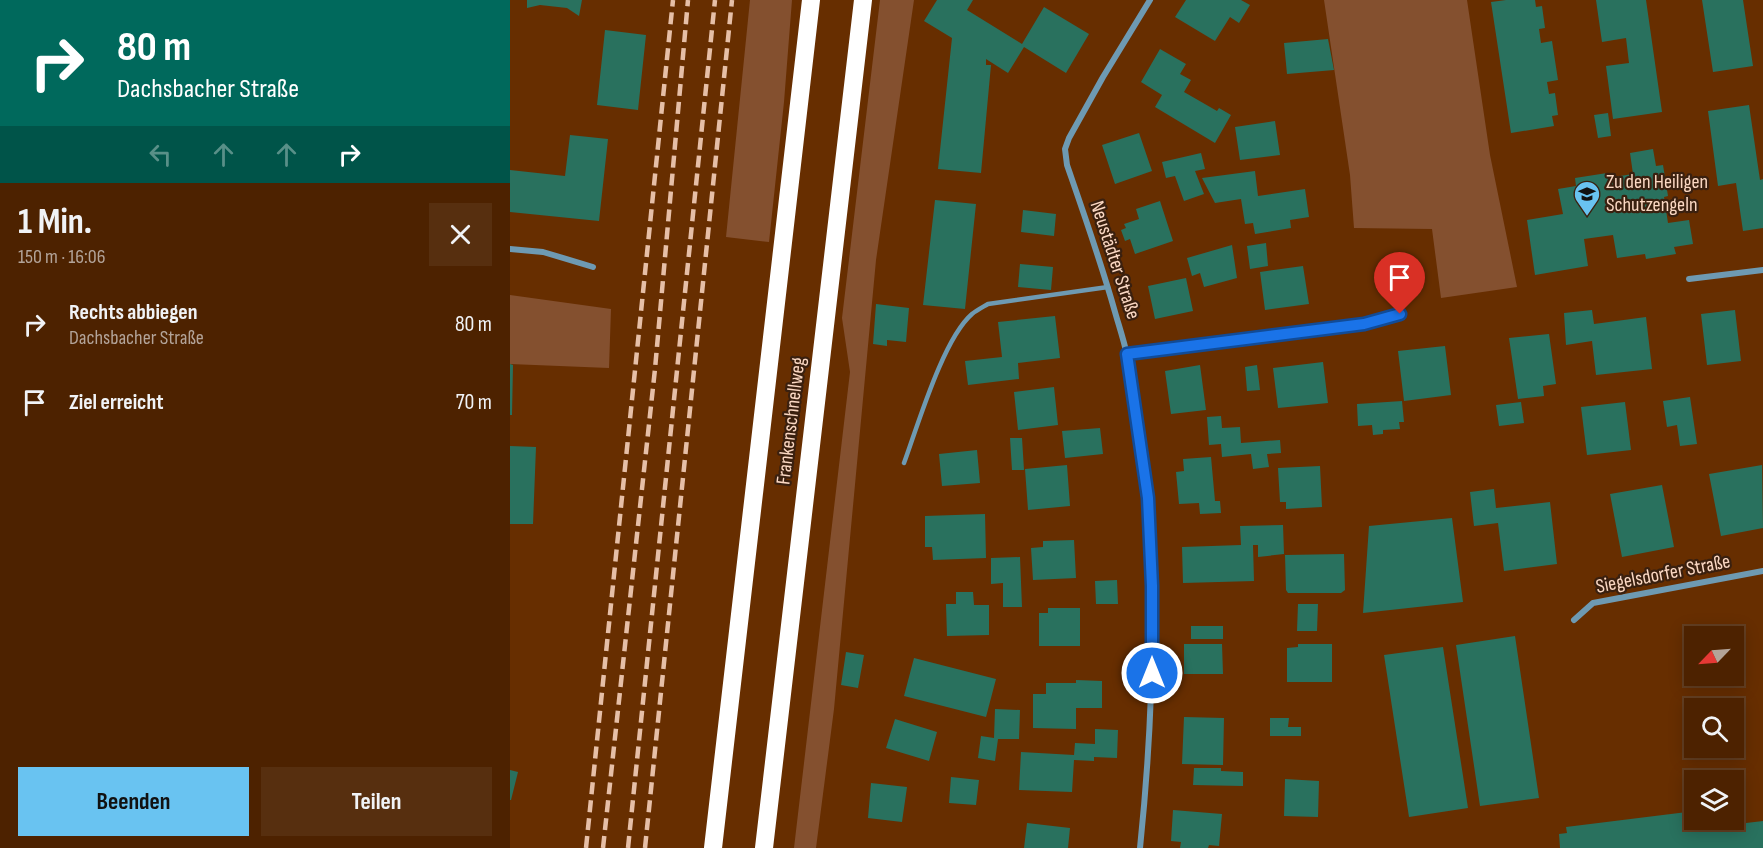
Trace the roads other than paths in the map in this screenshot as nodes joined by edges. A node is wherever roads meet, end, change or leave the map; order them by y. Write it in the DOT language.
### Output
graph roads {
  1 [pos="811,0"];
  2 [pos="863,0"];
  3 [pos="1150,0"];
  4 [pos="510,249"];
  5 [pos="593,267"];
  6 [pos="1763,270"];
  7 [pos="1689,279"];
  8 [pos="1108,287"];
  9 [pos="1400,314"];
  10 [pos="1127,354"];
  11 [pos="904,463"];
  12 [pos="1763,572"];
  13 [pos="1574,620"];
  14 [pos="713,848"];
  15 [pos="764,848"];
  16 [pos="1140,848"];
  1 -- 14 [label="highway, Frankenschnellweg"];
  2 -- 15 [label="highway, Frankenschnellweg"];
  3 -- 8 [label="street, Neustädter Straße"];
  4 -- 5 [label="street"];
  6 -- 7 [label="street"];
  8 -- 10 [label="street, Neustädter Straße"];
  8 -- 11 [label="lane"];
  9 -- 10 [label="street"];
  10 -- 16 [label="street, Neustädter Straße"];
  12 -- 13 [label="street, Siegelsdorfer Straße"];
}
